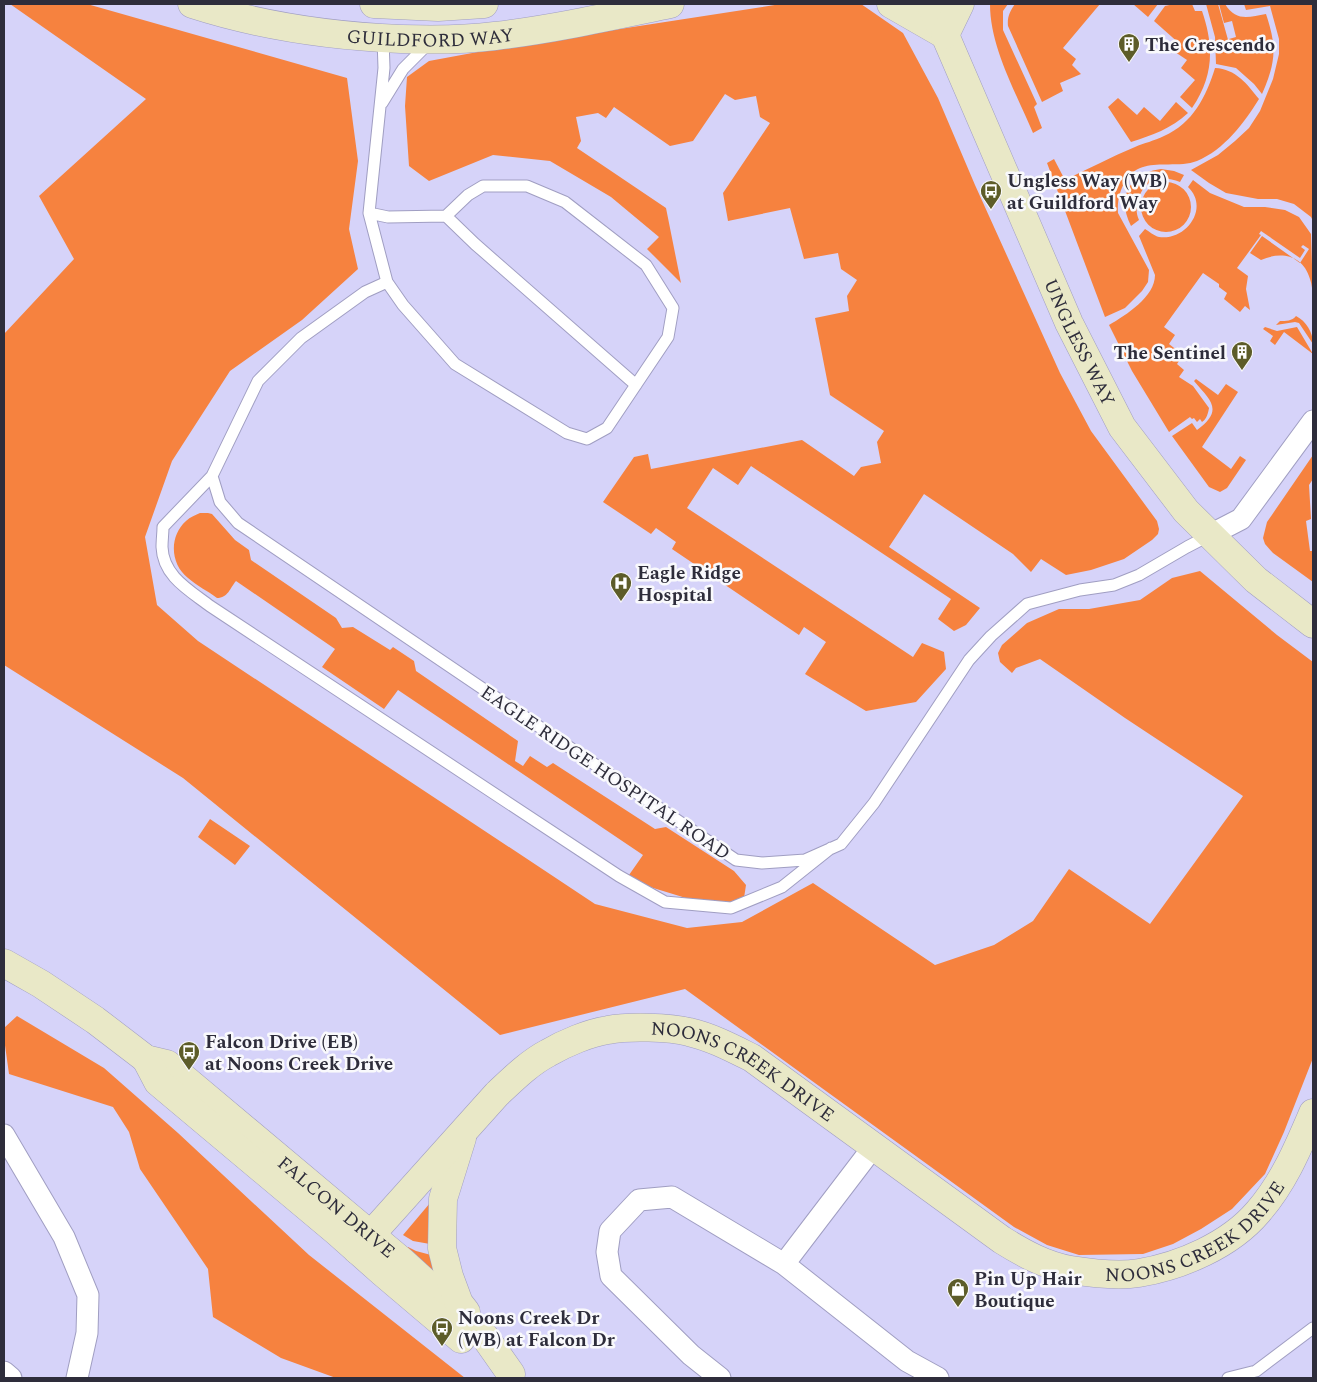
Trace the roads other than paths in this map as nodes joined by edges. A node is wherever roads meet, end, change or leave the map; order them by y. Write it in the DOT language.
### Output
graph roads {
  1 [pos="192,4"];
  2 [pos="379,4"];
  3 [pos="484,4"];
  4 [pos="670,4"];
  5 [pos="891,4"];
  6 [pos="930,4"];
  7 [pos="960,4"];
  8 [pos="945,35"];
  9 [pos="383,38"];
  10 [pos="433,40"];
  11 [pos="380,106"];
  12 [pos="370,213"];
  13 [pos="446,216"];
  14 [pos="387,282"];
  15 [pos="636,385"];
  16 [pos="1313,421"];
  17 [pos="212,476"];
  18 [pos="1210,535"];
  19 [pos="1313,624"];
  20 [pos="831,848"];
  21 [pos="4,963"];
  22 [pos="1311,1122"];
  23 [pos="465,1130"];
  24 [pos="4,1135"];
  25 [pos="874,1146"];
  26 [pos="364,1242"];
  27 [pos="784,1264"];
  28 [pos="1313,1328"];
  29 [pos="485,1337"];
  30 [pos="4,1372"];
  31 [pos="1257,1375"];
  32 [pos="514,1376"];
  33 [pos="11,1378"];
  34 [pos="77,1378"];
  35 [pos="720,1378"];
  36 [pos="938,1378"];
  37 [pos="1228,1378"];
  1 -- 9 [label="street, GUILDFORD WAY"];
  2 -- 3 [label="street, GUILDFORD WAY"];
  2 -- 9 [label="street"];
  4 -- 10 [label="street, GUILDFORD WAY"];
  5 -- 8 [label="street"];
  6 -- 8 [label="street, UNGLESS WAY"];
  7 -- 8 [label="street"];
  8 -- 18 [label="street, UNGLESS WAY"];
  9 -- 10 [label="street, GUILDFORD WAY"];
  9 -- 11 [label="lane"];
  10 -- 11 [label="lane"];
  11 -- 12 [label="lane"];
  12 -- 13 [label="lane"];
  12 -- 14 [label="lane"];
  13 -- 15 [label="lane"];
  13 -- 15 [label="lane"];
  14 -- 15 [label="lane"];
  14 -- 17 [label="lane"];
  16 -- 18 [label="street"];
  17 -- 20 [label="lane, EAGLE RIDGE HOSPITAL ROAD"];
  17 -- 20 [label="lane"];
  18 -- 19 [label="street, UNGLESS WAY"];
  18 -- 20 [label="lane, EAGLE RIDGE HOSPITAL ROAD"];
  21 -- 26 [label="street, FALCON DRIVE"];
  22 -- 25 [label="street, NOONS CREEK DRIVE"];
  23 -- 25 [label="street, NOONS CREEK DRIVE"];
  23 -- 26 [label="street, NOONS CREEK DRIVE"];
  23 -- 29 [label="street"];
  24 -- 34 [label="street"];
  25 -- 27 [label="street"];
  26 -- 29 [label="street, FALCON DRIVE"];
  26 -- 32 [label="street"];
  27 -- 35 [label="street"];
  27 -- 36 [label="street"];
  28 -- 31 [label="lane"];
  29 -- 32 [label="street, FALCON DRIVE"];
  30 -- 33 [label="street"];
  31 -- 37 [label="lane"];
}
